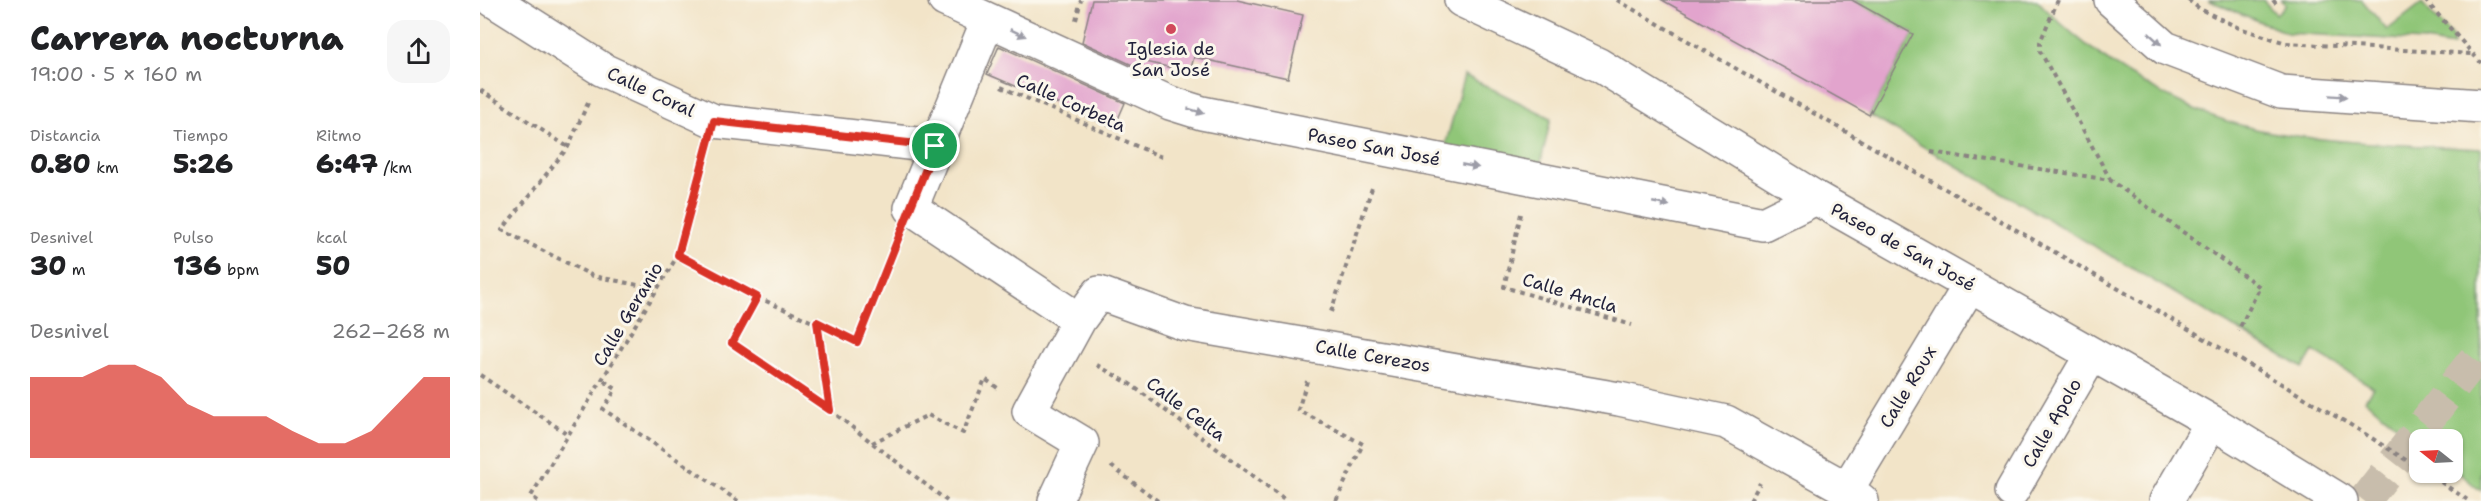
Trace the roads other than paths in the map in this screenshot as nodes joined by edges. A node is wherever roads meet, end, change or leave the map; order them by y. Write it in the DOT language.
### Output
graph roads {
  1 [pos="493,0"];
  2 [pos="945,0"];
  3 [pos="1461,0"];
  4 [pos="2111,0"];
  5 [pos="988,20"];
  6 [pos="2481,106"];
  7 [pos="935,146"];
  8 [pos="1816,198"];
  9 [pos="1970,285"];
  10 [pos="1071,333"];
  11 [pos="2092,354"];
  12 [pos="2212,422"];
  13 [pos="2012,491"];
  14 [pos="1854,495"];
  15 [pos="2339,500"];
  16 [pos="1055,501"];
  17 [pos="2166,501"];
  1 -- 7 [label="street, Calle Coral"];
  2 -- 5 [label="street, Paseo San José"];
  3 -- 8 [label="street, Paseo de San José"];
  4 -- 6 [label="street, one-way"];
  5 -- 7 [label="street"];
  5 -- 8 [label="street, Paseo San José, one-way"];
  7 -- 10 [label="street"];
  8 -- 9 [label="street, Paseo de San José"];
  9 -- 11 [label="street, Paseo de San José"];
  9 -- 14 [label="street, Calle Roux"];
  10 -- 14 [label="street, Calle Cerezos"];
  10 -- 16 [label="street"];
  11 -- 12 [label="street, Paseo de San José"];
  11 -- 13 [label="street, Calle Apolo"];
  12 -- 15 [label="street, Paseo de San José"];
  12 -- 17 [label="street"];
}
